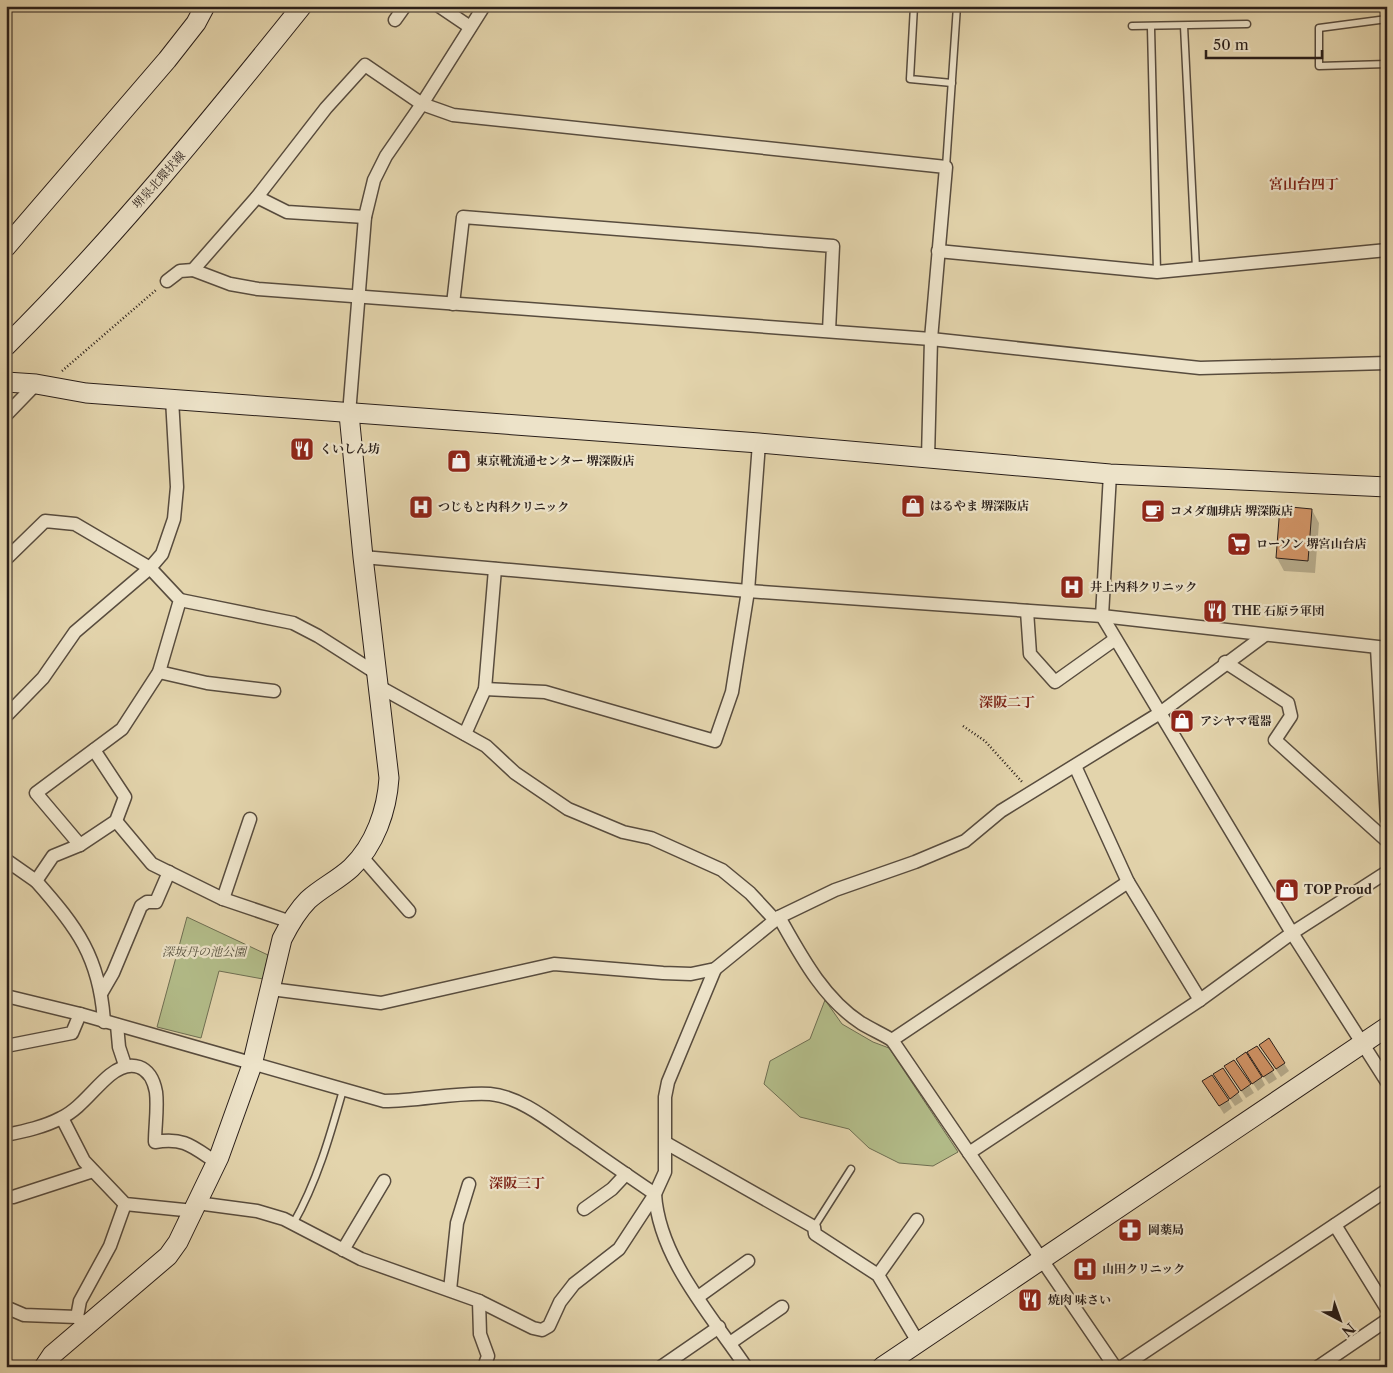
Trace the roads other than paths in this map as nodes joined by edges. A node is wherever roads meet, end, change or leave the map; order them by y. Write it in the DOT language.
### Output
graph roads {
  1 [pos="205,6"];
  2 [pos="302,6"];
  3 [pos="405,6"];
  4 [pos="439,6"];
  5 [pos="484,6"];
  6 [pos="914,6"];
  7 [pos="958,6"];
  8 [pos="1387,19"];
  9 [pos="395,20"];
  10 [pos="1247,24"];
  11 [pos="1132,26"];
  12 [pos="1184,26"];
  13 [pos="470,27"];
  14 [pos="1150,28"];
  15 [pos="1387,64"];
  16 [pos="952,83"];
  17 [pos="422,104"];
  18 [pos="946,167"];
  19 [pos="257,197"];
  20 [pos="365,217"];
  21 [pos="6,247"];
  22 [pos="1387,250"];
  23 [pos="938,251"];
  24 [pos="1196,268"];
  25 [pos="193,270"];
  26 [pos="1157,272"];
  27 [pos="167,281"];
  28 [pos="359,295"];
  29 [pos="453,304"];
  30 [pos="829,331"];
  31 [pos="931,339"];
  32 [pos="6,346"];
  33 [pos="1387,364"];
  34 [pos="21,383"];
  35 [pos="172,399"];
  36 [pos="349,414"];
  37 [pos="6,415"];
  38 [pos="759,443"];
  39 [pos="928,458"];
  40 [pos="1110,474"];
  41 [pos="1387,487"];
  42 [pos="363,557"];
  43 [pos="6,559"];
  44 [pos="150,568"];
  45 [pos="495,569"];
  46 [pos="748,591"];
  47 [pos="180,600"];
  48 [pos="1027,611"];
  49 [pos="1102,616"];
  50 [pos="1265,635"];
  51 [pos="1114,640"];
  52 [pos="1382,648"];
  53 [pos="1225,662"];
  54 [pos="159,672"];
  55 [pos="377,680"];
  56 [pos="485,689"];
  57 [pos="274,691"];
  58 [pos="1160,713"];
  59 [pos="6,716"];
  60 [pos="465,734"];
  61 [pos="94,750"];
  62 [pos="1075,766"];
  63 [pos="1386,811"];
  64 [pos="250,819"];
  65 [pos="116,821"];
  66 [pos="1387,841"];
  67 [pos="80,845"];
  68 [pos="361,856"];
  69 [pos="6,860"];
  70 [pos="169,872"];
  71 [pos="1387,872"];
  72 [pos="36,882"];
  73 [pos="1128,882"];
  74 [pos="223,899"];
  75 [pos="409,911"];
  76 [pos="777,918"];
  77 [pos="291,922"];
  78 [pos="1292,933"];
  79 [pos="715,969"];
  80 [pos="271,989"];
  81 [pos="102,992"];
  82 [pos="6,996"];
  83 [pos="1200,1000"];
  84 [pos="80,1014"];
  85 [pos="104,1022"];
  86 [pos="117,1026"];
  87 [pos="1387,1027"];
  88 [pos="892,1040"];
  89 [pos="1363,1043"];
  90 [pos="6,1046"];
  91 [pos="125,1065"];
  92 [pos="252,1065"];
  93 [pos="1387,1082"];
  94 [pos="343,1090"];
  95 [pos="62,1118"];
  96 [pos="6,1135"];
  97 [pos="666,1143"];
  98 [pos="969,1154"];
  99 [pos="217,1163"];
  100 [pos="851,1170"];
  101 [pos="93,1171"];
  102 [pos="626,1174"];
  103 [pos="384,1180"];
  104 [pos="469,1184"];
  105 [pos="1387,1190"];
  106 [pos="655,1194"];
  107 [pos="14,1197"];
  108 [pos="125,1204"];
  109 [pos="195,1207"];
  110 [pos="584,1209"];
  111 [pos="918,1220"];
  112 [pos="293,1224"];
  113 [pos="1335,1225"];
  114 [pos="814,1227"];
  115 [pos="343,1250"];
  116 [pos="748,1260"];
  117 [pos="1041,1260"];
  118 [pos="878,1275"];
  119 [pos="450,1290"];
  120 [pos="698,1297"];
  121 [pos="478,1301"];
  122 [pos="782,1307"];
  123 [pos="1387,1309"];
  124 [pos="10,1310"];
  125 [pos="1387,1320"];
  126 [pos="82,1322"];
  127 [pos="719,1327"];
  128 [pos="918,1342"];
  129 [pos="730,1343"];
  130 [pos="44,1367"];
  131 [pos="484,1367"];
  132 [pos="661,1367"];
  133 [pos="746,1367"];
  134 [pos="882,1367"];
  135 [pos="1115,1367"];
  136 [pos="1122,1367"];
  137 [pos="1318,1367"];
  1 -- 21 [label="street"];
  2 -- 32 [label="street, 堺泉北環状線"];
  3 -- 9 [label="street"];
  4 -- 13 [label="street"];
  5 -- 13 [label="street"];
  6 -- 16 [label="lane"];
  7 -- 16 [label="lane"];
  8 -- 15 [label="lane"];
  10 -- 12 [label="lane"];
  11 -- 14 [label="lane"];
  12 -- 14 [label="lane"];
  12 -- 24 [label="lane"];
  13 -- 17 [label="street"];
  14 -- 26 [label="lane"];
  16 -- 18 [label="lane"];
  17 -- 18 [label="street"];
  17 -- 19 [label="street"];
  17 -- 20 [label="street"];
  18 -- 23 [label="street"];
  19 -- 20 [label="street"];
  19 -- 25 [label="street"];
  20 -- 28 [label="street"];
  22 -- 24 [label="street"];
  23 -- 26 [label="street"];
  23 -- 31 [label="street"];
  24 -- 26 [label="street"];
  25 -- 27 [label="street"];
  25 -- 28 [label="street"];
  28 -- 29 [label="street"];
  28 -- 36 [label="street"];
  29 -- 30 [label="street"];
  29 -- 30 [label="street"];
  30 -- 31 [label="street"];
  31 -- 33 [label="street"];
  31 -- 39 [label="street"];
  34 -- 35 [label="street"];
  34 -- 37 [label="street"];
  35 -- 36 [label="street"];
  35 -- 44 [label="street"];
  36 -- 38 [label="street"];
  36 -- 42 [label="street"];
  38 -- 39 [label="street"];
  38 -- 46 [label="street"];
  39 -- 40 [label="street"];
  40 -- 41 [label="street"];
  40 -- 49 [label="street"];
  42 -- 45 [label="street"];
  42 -- 55 [label="street"];
  43 -- 44 [label="street"];
  44 -- 47 [label="street"];
  44 -- 59 [label="street"];
  45 -- 46 [label="street"];
  45 -- 56 [label="street"];
  46 -- 48 [label="street"];
  46 -- 56 [label="street"];
  47 -- 54 [label="street"];
  47 -- 55 [label="street"];
  48 -- 49 [label="street"];
  48 -- 51 [label="street"];
  49 -- 50 [label="street"];
  49 -- 51 [label="street"];
  50 -- 52 [label="street"];
  50 -- 53 [label="street"];
  51 -- 58 [label="street"];
  52 -- 63 [label="street"];
  53 -- 58 [label="street"];
  53 -- 66 [label="street"];
  54 -- 57 [label="street"];
  54 -- 61 [label="street"];
  55 -- 60 [label="street"];
  55 -- 68 [label="street"];
  56 -- 60 [label="street"];
  58 -- 62 [label="street"];
  58 -- 78 [label="street"];
  60 -- 76 [label="street"];
  61 -- 65 [label="street"];
  61 -- 67 [label="street"];
  62 -- 73 [label="street"];
  62 -- 76 [label="street"];
  64 -- 74 [label="street"];
  65 -- 67 [label="street"];
  65 -- 70 [label="street"];
  67 -- 72 [label="street"];
  68 -- 75 [label="street"];
  68 -- 77 [label="street"];
  69 -- 72 [label="street"];
  70 -- 74 [label="street"];
  70 -- 81 [label="street"];
  71 -- 78 [label="street"];
  72 -- 81 [label="street"];
  73 -- 83 [label="street"];
  73 -- 88 [label="street"];
  74 -- 77 [label="street"];
  76 -- 79 [label="street"];
  76 -- 88 [label="street"];
  77 -- 80 [label="street"];
  78 -- 83 [label="street"];
  78 -- 89 [label="street"];
  79 -- 80 [label="street"];
  79 -- 97 [label="street"];
  80 -- 92 [label="street"];
  81 -- 85 [label="street"];
  82 -- 84 [label="street"];
  83 -- 98 [label="street"];
  84 -- 85 [label="street"];
  84 -- 90 [label="street"];
  85 -- 86 [label="street"];
  86 -- 91 [label="street"];
  86 -- 92 [label="street"];
  87 -- 89 [label="street"];
  88 -- 98 [label="street"];
  89 -- 93 [label="street"];
  89 -- 117 [label="street"];
  91 -- 95 [label="street"];
  91 -- 99 [label="street"];
  92 -- 94 [label="street"];
  92 -- 99 [label="street"];
  94 -- 102 [label="street"];
  94 -- 112 [label="lane"];
  95 -- 96 [label="street"];
  95 -- 101 [label="street"];
  97 -- 106 [label="street"];
  97 -- 114 [label="street"];
  98 -- 117 [label="street"];
  99 -- 109 [label="street"];
  100 -- 114 [label="lane"];
  101 -- 107 [label="street"];
  101 -- 108 [label="street"];
  102 -- 106 [label="street"];
  102 -- 110 [label="street"];
  103 -- 115 [label="street"];
  104 -- 119 [label="street"];
  105 -- 113 [label="street"];
  106 -- 120 [label="street"];
  106 -- 121 [label="street"];
  108 -- 109 [label="street"];
  108 -- 126 [label="street"];
  109 -- 112 [label="street"];
  109 -- 126 [label="street"];
  111 -- 118 [label="street"];
  112 -- 115 [label="street"];
  113 -- 123 [label="street"];
  113 -- 136 [label="street"];
  114 -- 118 [label="street"];
  115 -- 119 [label="street"];
  116 -- 120 [label="street"];
  117 -- 128 [label="street"];
  117 -- 135 [label="street"];
  118 -- 128 [label="street"];
  119 -- 121 [label="street"];
  120 -- 127 [label="street"];
  121 -- 131 [label="street"];
  122 -- 129 [label="street"];
  124 -- 126 [label="street"];
  125 -- 137 [label="street"];
  126 -- 130 [label="street"];
  127 -- 129 [label="street"];
  127 -- 132 [label="street"];
  128 -- 134 [label="street"];
  129 -- 133 [label="street"];
}
